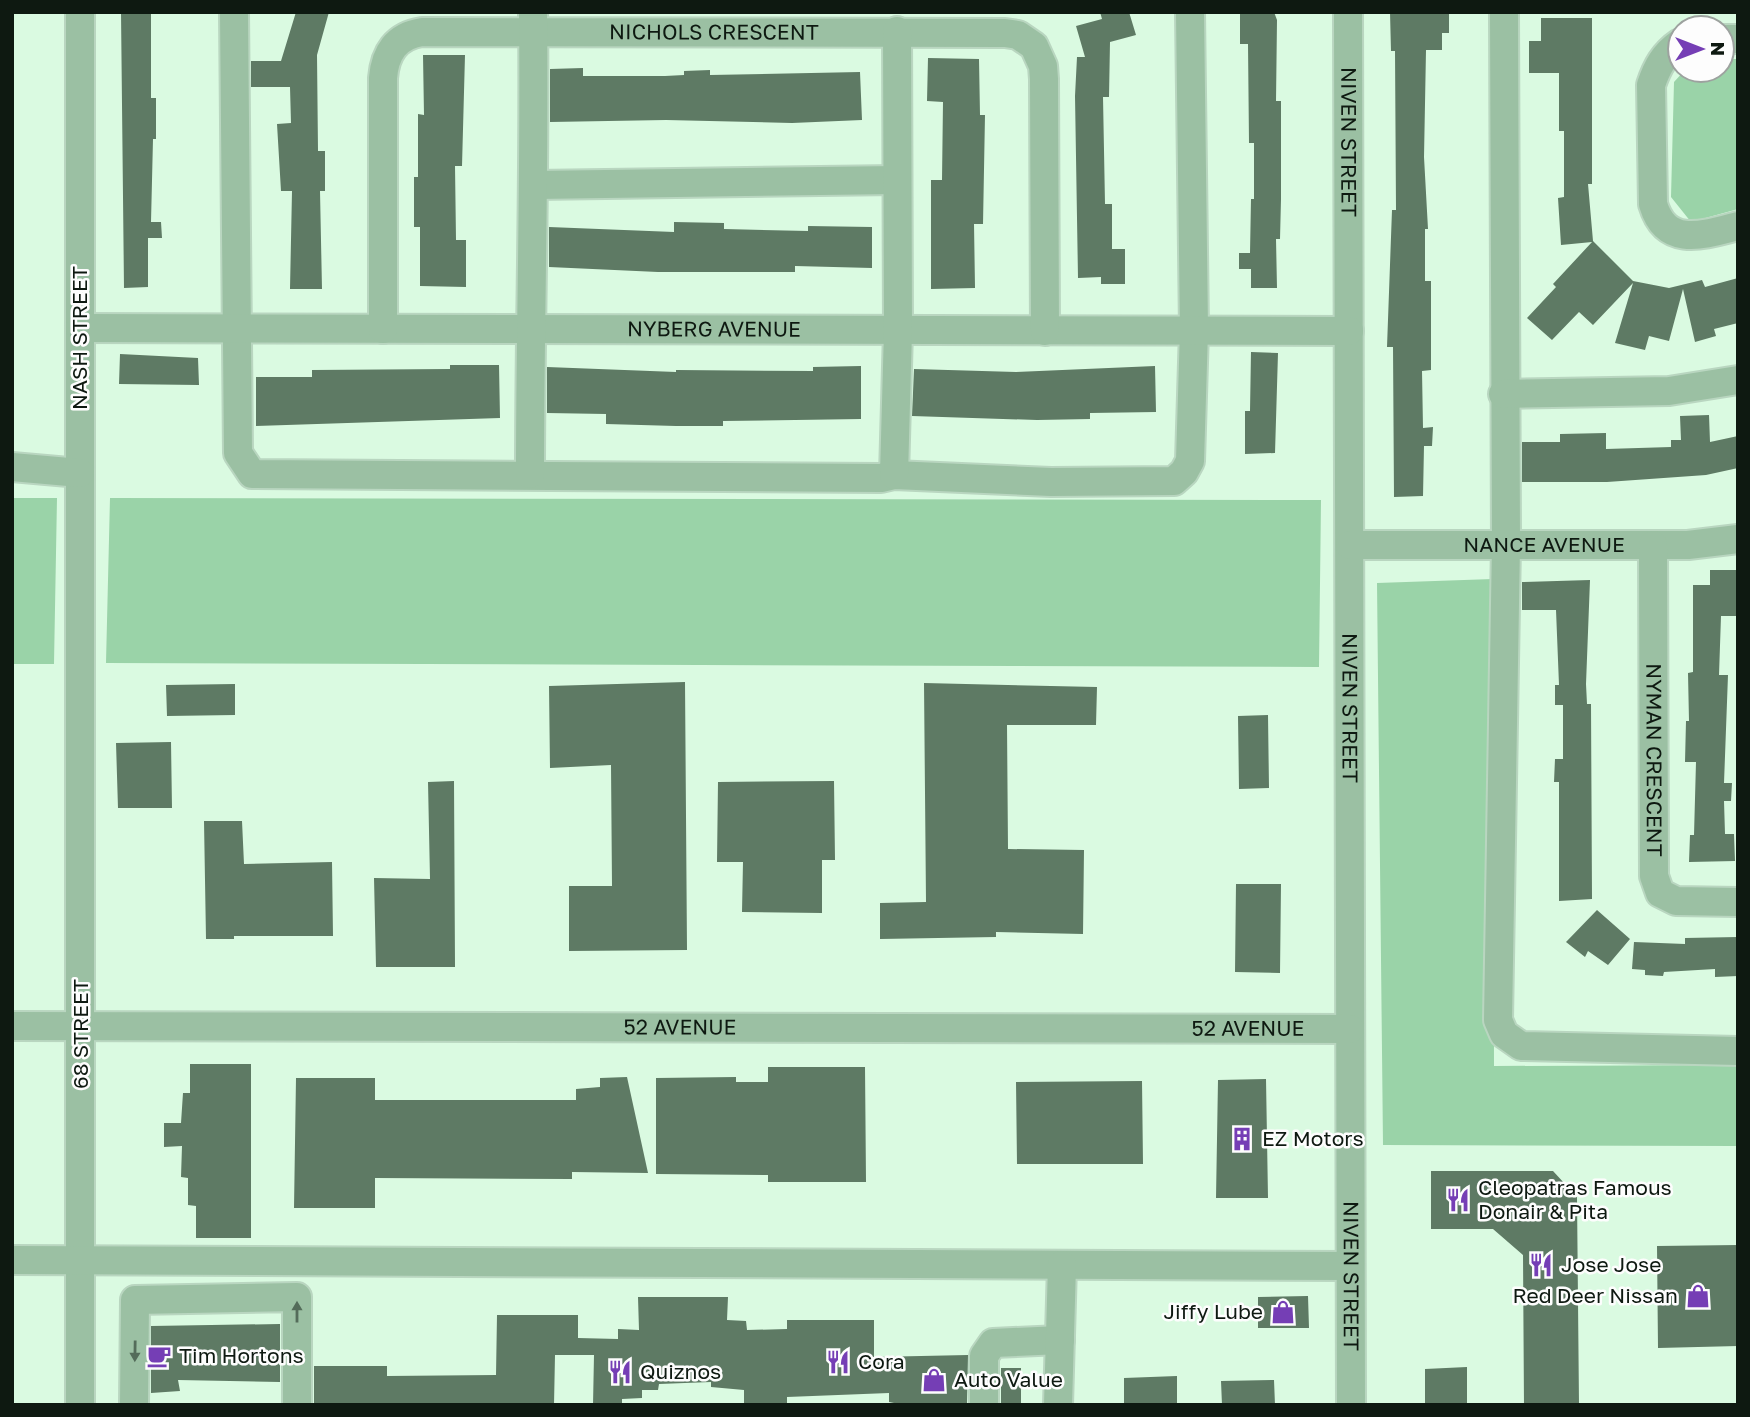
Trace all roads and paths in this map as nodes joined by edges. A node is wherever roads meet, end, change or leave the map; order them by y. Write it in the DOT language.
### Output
graph roads {
  1 [pos="80,12"];
  2 [pos="234,12"];
  3 [pos="1190,12"];
  4 [pos="1348,12"];
  5 [pos="1504,12"];
  6 [pos="533,22"];
  7 [pos="897,31"];
  8 [pos="1666,55"];
  9 [pos="897,180"];
  10 [pos="535,185"];
  11 [pos="1738,226"];
  12 [pos="80,328"];
  13 [pos="530,328"];
  14 [pos="236,329"];
  15 [pos="383,329"];
  16 [pos="1194,330"];
  17 [pos="898,331"];
  18 [pos="1045,331"];
  19 [pos="1349,331"];
  20 [pos="1738,380"];
  21 [pos="1503,394"];
  22 [pos="12,467"];
  23 [pos="80,473"];
  24 [pos="530,474"];
  25 [pos="894,475"];
  26 [pos="1738,539"];
  27 [pos="1506,544"];
  28 [pos="1350,545"];
  29 [pos="1653,545"];
  30 [pos="80,664"];
  31 [pos="1738,901"];
  32 [pos="12,1026"];
  33 [pos="80,1026"];
  34 [pos="1350,1029"];
  35 [pos="1738,1051"];
  36 [pos="12,1260"];
  37 [pos="81,1261"];
  38 [pos="1062,1265"];
  39 [pos="1350,1266"];
  40 [pos="1060,1340"];
  41 [pos="80,1405"];
  42 [pos="134,1405"];
  43 [pos="297,1405"];
  44 [pos="984,1405"];
  45 [pos="1058,1405"];
  46 [pos="1350,1405"];
  1 -- 12 [label="street, NASH STREET"];
  2 -- 14 [label="street"];
  3 -- 16 [label="street"];
  4 -- 19 [label="street, NIVEN STREET"];
  5 -- 21 [label="street"];
  6 -- 7 [label="street, NICHOLS CRESCENT"];
  6 -- 10 [label="street"];
  6 -- 15 [label="street, NICHOLS CRESCENT"];
  7 -- 9 [label="street"];
  7 -- 18 [label="street, NICHOLS CRESCENT"];
  8 -- 11 [label="street"];
  9 -- 10 [label="street"];
  9 -- 17 [label="street"];
  10 -- 13 [label="street"];
  12 -- 14 [label="street, NYBERG AVENUE"];
  12 -- 23 [label="street, NASH STREET"];
  13 -- 15 [label="street, NYBERG AVENUE"];
  13 -- 17 [label="street, NYBERG AVENUE"];
  13 -- 24 [label="street"];
  14 -- 15 [label="street, NYBERG AVENUE"];
  14 -- 24 [label="street"];
  16 -- 18 [label="street, NYBERG AVENUE"];
  16 -- 19 [label="street, NYBERG AVENUE"];
  16 -- 25 [label="street"];
  17 -- 18 [label="street, NYBERG AVENUE"];
  17 -- 25 [label="street"];
  19 -- 28 [label="street, NIVEN STREET"];
  20 -- 21 [label="street"];
  21 -- 27 [label="street"];
  22 -- 23 [label="street"];
  23 -- 30 [label="street, NASH STREET"];
  24 -- 25 [label="street"];
  26 -- 29 [label="street, NANCE AVENUE"];
  27 -- 28 [label="street, NANCE AVENUE"];
  27 -- 29 [label="street, NANCE AVENUE"];
  27 -- 35 [label="street"];
  28 -- 34 [label="street, NIVEN STREET"];
  29 -- 31 [label="street, NYMAN CRESCENT"];
  30 -- 33 [label="street, 68 STREET"];
  32 -- 33 [label="street, 52 AVENUE"];
  33 -- 34 [label="street, 52 AVENUE"];
  33 -- 37 [label="street, 68 STREET"];
  34 -- 39 [label="street, NIVEN STREET"];
  36 -- 37 [label="street"];
  37 -- 38 [label="street"];
  37 -- 41 [label="street, 68 STREET"];
  38 -- 39 [label="street"];
  38 -- 40 [label="street"];
  39 -- 46 [label="street, NIVEN STREET"];
  40 -- 44 [label="street"];
  40 -- 45 [label="street"];
  43 -- 42 [label="street, one-way"];
}
